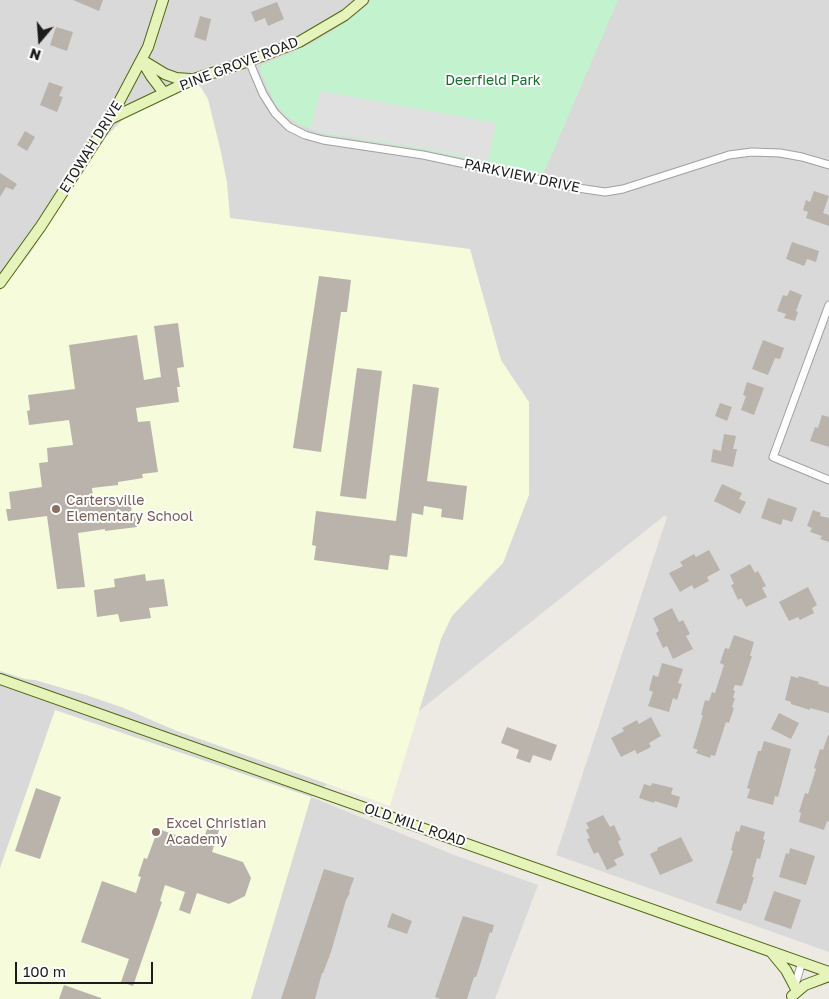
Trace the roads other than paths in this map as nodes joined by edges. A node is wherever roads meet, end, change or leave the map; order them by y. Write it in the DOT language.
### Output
graph roads {
  1 [pos="164,0"];
  2 [pos="363,0"];
  3 [pos="142,60"];
  4 [pos="249,61"];
  5 [pos="194,79"];
  6 [pos="164,92"];
  7 [pos="110,120"];
  8 [pos="829,165"];
  9 [pos="0,283"];
  10 [pos="828,309"];
  11 [pos="829,480"];
  12 [pos="0,679"];
  13 [pos="769,951"];
  14 [pos="802,962"];
  15 [pos="829,972"];
  16 [pos="829,976"];
  17 [pos="793,994"];
  1 -- 3 [label="street, ETOWAH DRIVE"];
  2 -- 4 [label="street, PINE GROVE ROAD"];
  3 -- 5 [label="street"];
  3 -- 6 [label="street"];
  3 -- 7 [label="street, ETOWAH DRIVE"];
  4 -- 5 [label="street, PINE GROVE ROAD"];
  4 -- 8 [label="street, PARKVIEW DRIVE"];
  5 -- 6 [label="street, PINE GROVE ROAD"];
  6 -- 7 [label="street, PINE GROVE ROAD"];
  7 -- 9 [label="street, ETOWAH DRIVE"];
  10 -- 11 [label="street"];
  12 -- 13 [label="street, OLD MILL ROAD"];
  13 -- 14 [label="street, OLD MILL ROAD"];
  13 -- 17 [label="street"];
  14 -- 15 [label="street, OLD MILL ROAD"];
  14 -- 17 [label="street"];
  16 -- 17 [label="street"];
}
